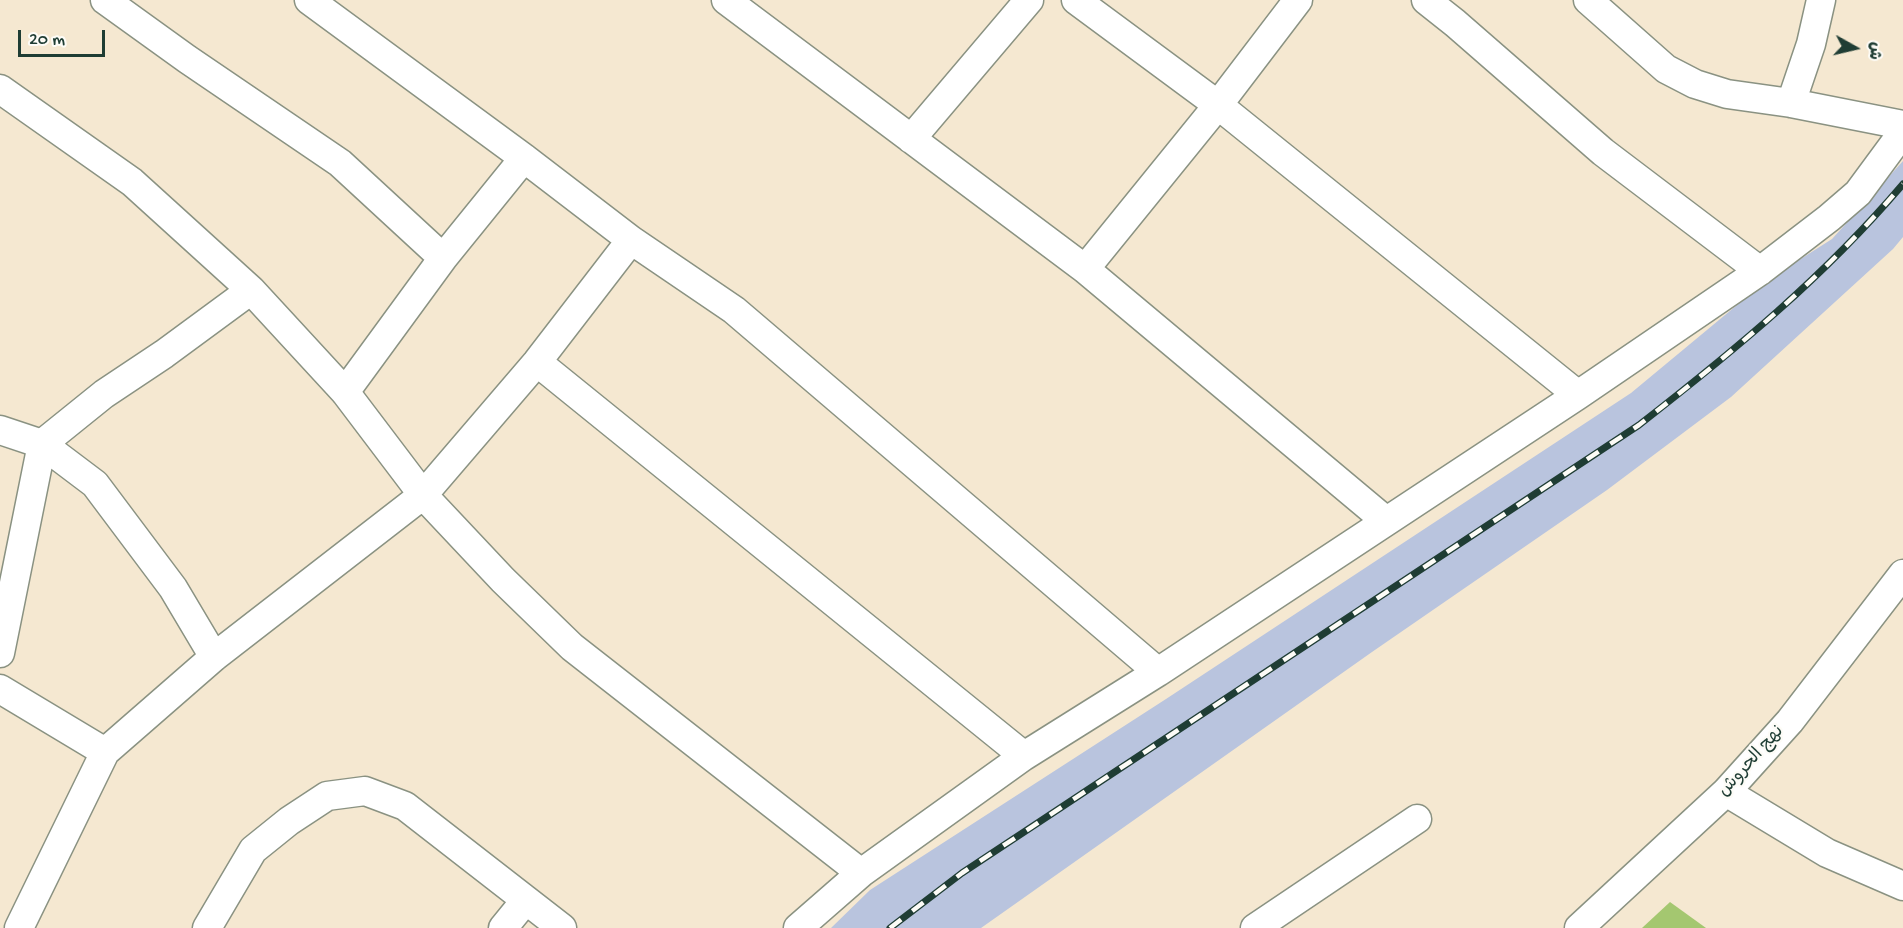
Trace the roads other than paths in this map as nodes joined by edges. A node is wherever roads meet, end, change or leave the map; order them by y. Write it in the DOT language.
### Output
graph roads {
  1 [pos="105,0"];
  2 [pos="309,0"];
  3 [pos="726,0"];
  4 [pos="1029,0"];
  5 [pos="1076,0"];
  6 [pos="1299,0"];
  7 [pos="1426,0"];
  8 [pos="1588,0"];
  9 [pos="1821,0"];
  10 [pos="0,89"];
  11 [pos="1791,103"];
  12 [pos="1218,105"];
  13 [pos="1903,125"];
  14 [pos="1903,132"];
  15 [pos="911,139"];
  16 [pos="524,158"];
  17 [pos="631,240"];
  18 [pos="444,258"];
  19 [pos="1085,269"];
  20 [pos="1760,271"];
  21 [pos="251,290"];
  22 [pos="537,362"];
  23 [pos="345,392"];
  24 [pos="1578,395"];
  25 [pos="0,430"];
  26 [pos="42,444"];
  27 [pos="423,495"];
  28 [pos="1386,521"];
  29 [pos="1903,574"];
  30 [pos="0,653"];
  31 [pos="214,657"];
  32 [pos="1158,672"];
  33 [pos="0,689"];
  34 [pos="105,752"];
  35 [pos="1024,756"];
  36 [pos="1726,792"];
  37 [pos="1417,819"];
  38 [pos="861,873"];
  39 [pos="1903,886"];
  40 [pos="525,901"];
  41 [pos="0,923"];
  42 [pos="10,928"];
  43 [pos="19,928"];
  44 [pos="207,928"];
  45 [pos="503,928"];
  46 [pos="562,928"];
  47 [pos="798,928"];
  48 [pos="1255,928"];
  49 [pos="1579,928"];
  1 -- 18 [label="street"];
  2 -- 16 [label="street"];
  3 -- 15 [label="street"];
  4 -- 15 [label="street"];
  5 -- 12 [label="street"];
  6 -- 12 [label="street"];
  7 -- 20 [label="street"];
  8 -- 11 [label="street"];
  9 -- 11 [label="street"];
  10 -- 21 [label="street"];
  11 -- 13 [label="street"];
  12 -- 19 [label="street"];
  12 -- 24 [label="street"];
  14 -- 20 [label="street"];
  15 -- 19 [label="street"];
  16 -- 17 [label="street"];
  16 -- 18 [label="street"];
  17 -- 22 [label="street"];
  17 -- 32 [label="street"];
  18 -- 23 [label="street"];
  19 -- 28 [label="street"];
  20 -- 24 [label="street"];
  21 -- 23 [label="street"];
  21 -- 26 [label="street"];
  22 -- 27 [label="street"];
  22 -- 35 [label="street"];
  23 -- 27 [label="street"];
  24 -- 28 [label="street"];
  25 -- 26 [label="street"];
  26 -- 30 [label="street"];
  26 -- 31 [label="street"];
  27 -- 31 [label="street"];
  27 -- 38 [label="street"];
  28 -- 32 [label="street"];
  29 -- 36 [label="street, نهج الحروش"];
  31 -- 34 [label="street"];
  32 -- 35 [label="street"];
  33 -- 34 [label="street"];
  34 -- 43 [label="street"];
  35 -- 38 [label="street"];
  36 -- 39 [label="street"];
  36 -- 49 [label="street, نهج الحروش"];
  37 -- 48 [label="street"];
  38 -- 47 [label="street"];
  40 -- 44 [label="street"];
  40 -- 45 [label="street"];
  40 -- 46 [label="street"];
  41 -- 42 [label="street"];
}
